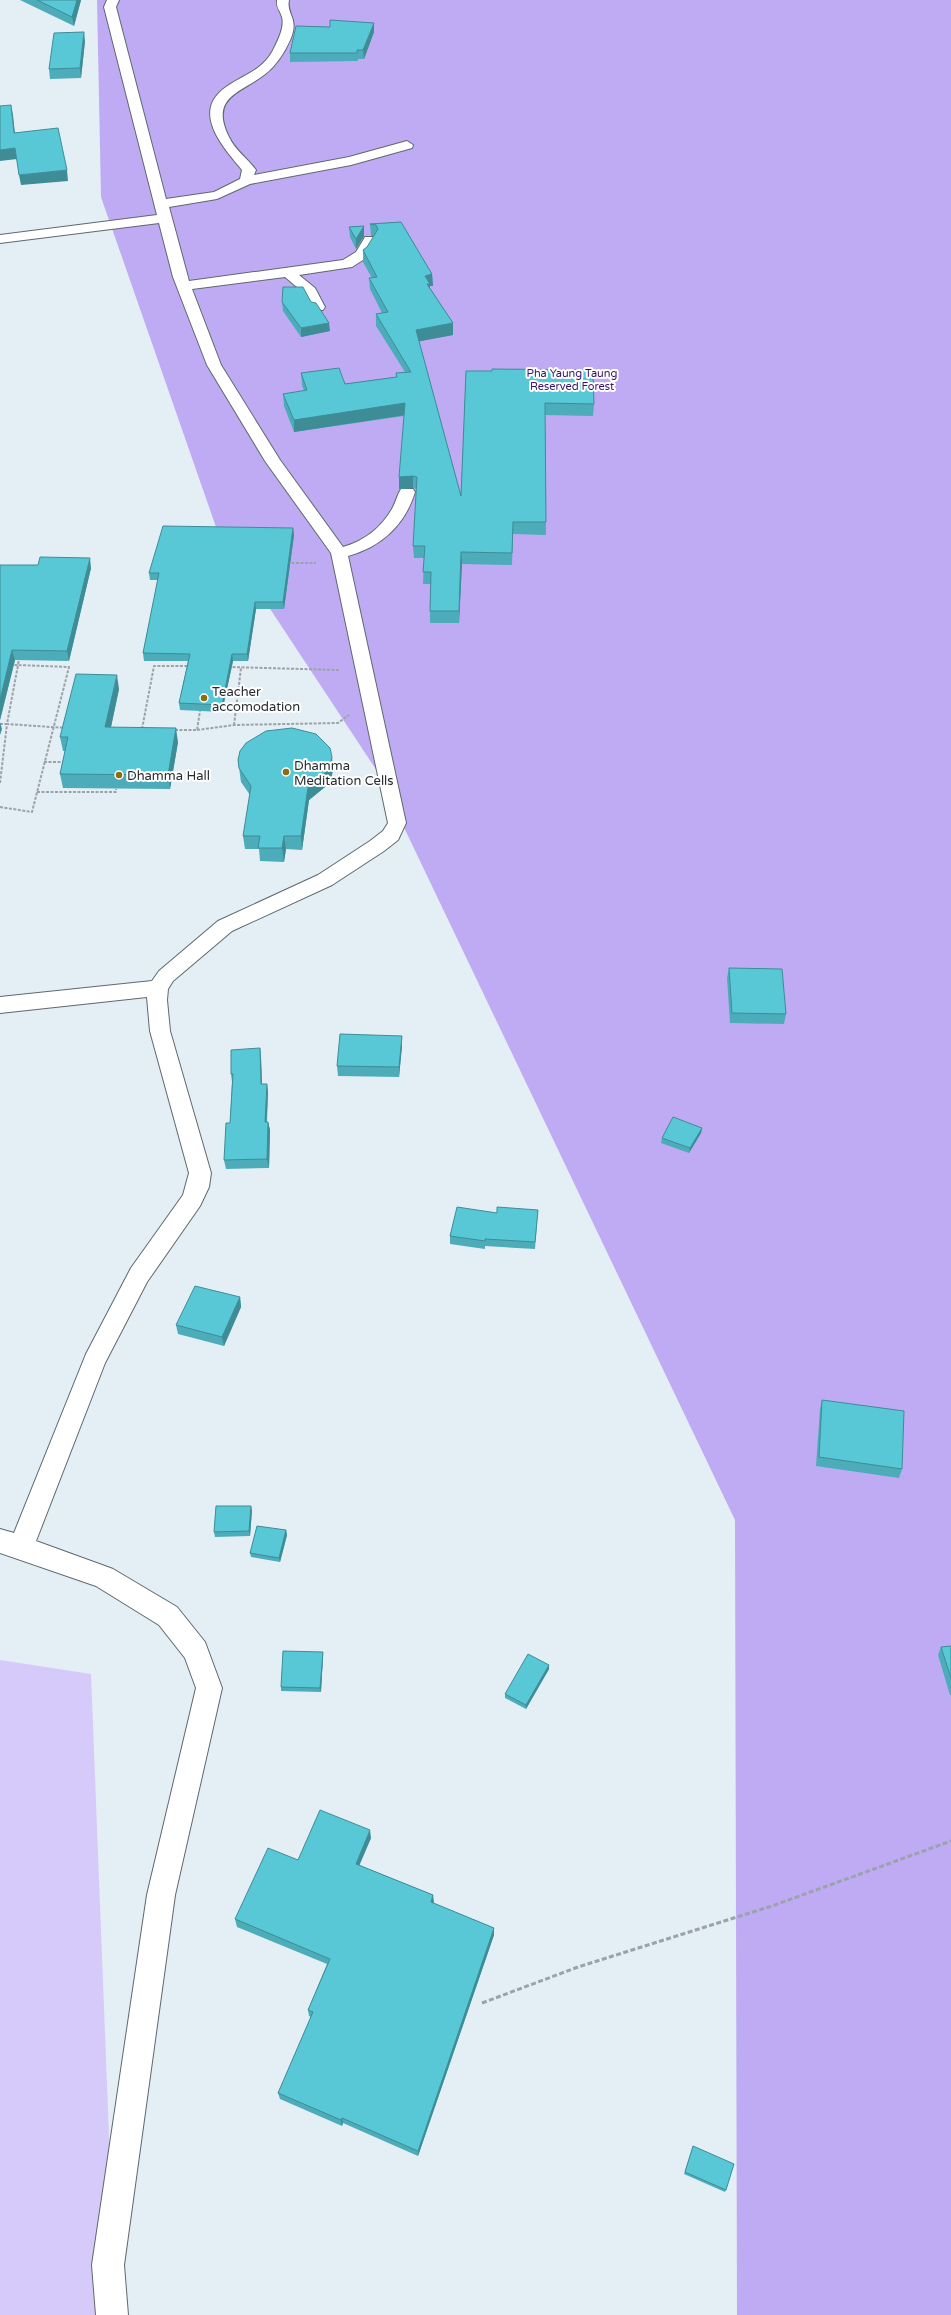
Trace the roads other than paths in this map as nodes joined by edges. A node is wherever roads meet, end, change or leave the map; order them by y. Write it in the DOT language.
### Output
graph roads {
  1 [pos="113,0"];
  2 [pos="283,0"];
  3 [pos="407,145"];
  4 [pos="246,181"];
  5 [pos="163,211"];
  6 [pos="0,239"];
  7 [pos="370,240"];
  8 [pos="288,272"];
  9 [pos="184,286"];
  10 [pos="318,306"];
  11 [pos="408,492"];
  12 [pos="339,553"];
  13 [pos="158,988"];
  14 [pos="0,1005"];
  15 [pos="11,1544"];
  16 [pos="112,2315"];
  1 -- 5 [label="street"];
  2 -- 4 [label="street"];
  3 -- 4 [label="street"];
  4 -- 5 [label="street"];
  5 -- 6 [label="street"];
  5 -- 9 [label="street"];
  7 -- 8 [label="street"];
  8 -- 9 [label="street"];
  8 -- 10 [label="street"];
  9 -- 12 [label="street"];
  11 -- 12 [label="street"];
  12 -- 13 [label="street"];
  13 -- 14 [label="street"];
  13 -- 15 [label="street"];
  15 -- 16 [label="street"];
}
